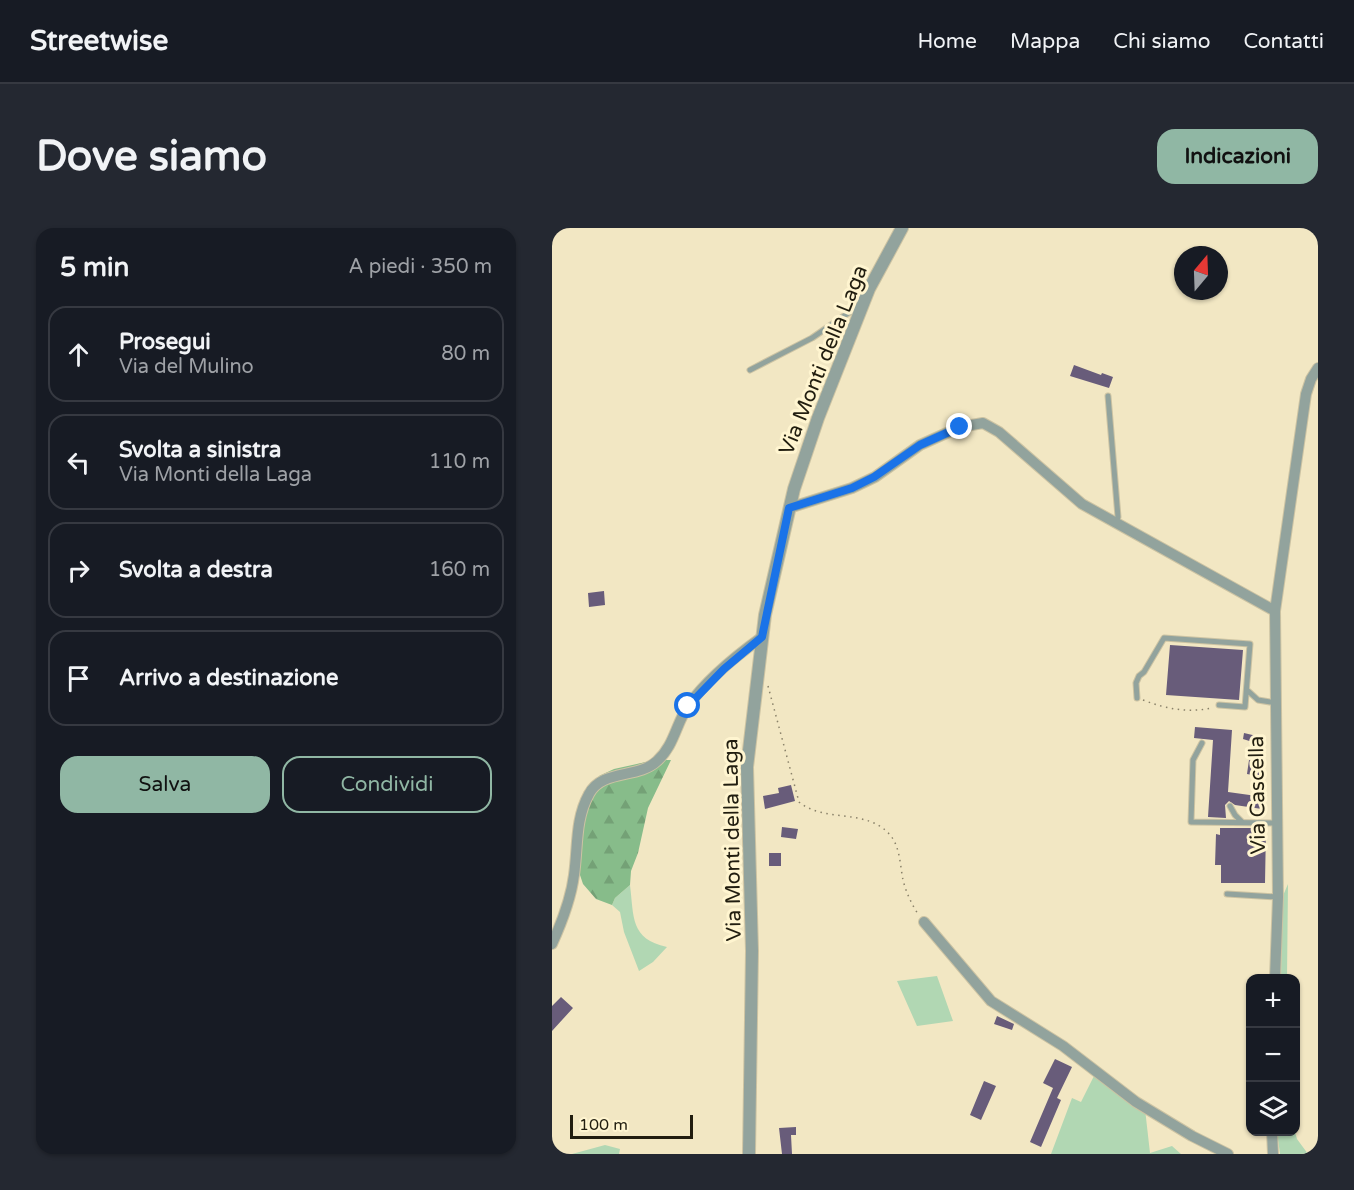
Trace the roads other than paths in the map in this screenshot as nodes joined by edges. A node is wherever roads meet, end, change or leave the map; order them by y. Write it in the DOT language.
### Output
graph roads {
  1 [pos="902,228"];
  2 [pos="863,303"];
  3 [pos="1318,368"];
  4 [pos="750,370"];
  5 [pos="1108,396"];
  6 [pos="789,508"];
  7 [pos="1116,523"];
  8 [pos="1275,610"];
  9 [pos="762,637"];
  10 [pos="1247,690"];
  11 [pos="1137,698"];
  12 [pos="1276,703"];
  13 [pos="1219,705"];
  14 [pos="1202,742"];
  15 [pos="1230,806"];
  16 [pos="1242,822"];
  17 [pos="1277,823"];
  18 [pos="1227,894"];
  19 [pos="1278,897"];
  20 [pos="924,922"];
  21 [pos="552,944"];
  22 [pos="1275,974"];
  23 [pos="1272,1136"];
  24 [pos="749,1154"];
  25 [pos="1228,1154"];
  26 [pos="1273,1154"];
  1 -- 2 [label="street, Via Monti della Laga"];
  2 -- 4 [label="lane"];
  2 -- 6 [label="street, Via Monti della Laga"];
  3 -- 8 [label="street, Via Cascella"];
  5 -- 7 [label="lane"];
  6 -- 7 [label="street"];
  6 -- 9 [label="street, Via Monti della Laga"];
  7 -- 8 [label="street"];
  8 -- 12 [label="street, Via Cascella"];
  9 -- 21 [label="street"];
  9 -- 24 [label="street, Via Monti della Laga"];
  10 -- 11 [label="lane"];
  10 -- 12 [label="lane"];
  10 -- 13 [label="lane"];
  12 -- 17 [label="street, Via Cascella"];
  14 -- 16 [label="lane"];
  15 -- 16 [label="lane"];
  16 -- 17 [label="lane"];
  17 -- 19 [label="street, Via Cascella"];
  18 -- 19 [label="lane"];
  19 -- 22 [label="street, Via Cascella"];
  20 -- 25 [label="street"];
  23 -- 26 [label="street"];
}
